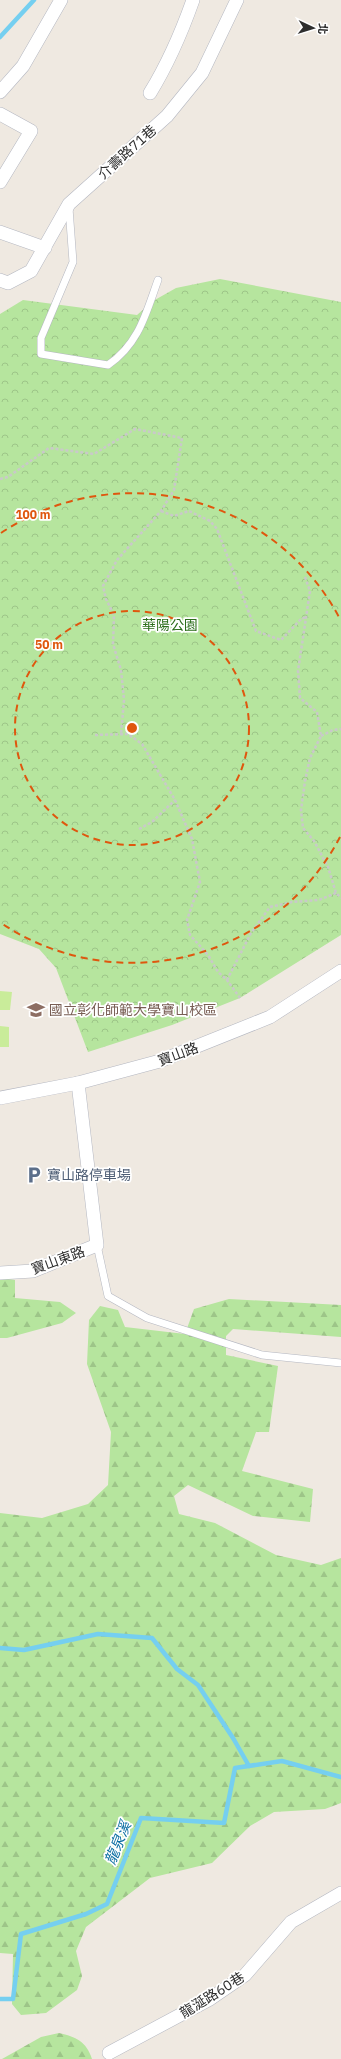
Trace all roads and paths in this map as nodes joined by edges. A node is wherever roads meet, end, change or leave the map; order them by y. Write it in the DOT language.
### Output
graph roads {
  1 [pos="61,0"];
  2 [pos="193,0"];
  3 [pos="237,0"];
  4 [pos="0,92"];
  5 [pos="150,93"];
  6 [pos="0,114"];
  7 [pos="0,182"];
  8 [pos="69,204"];
  9 [pos="0,232"];
  10 [pos="45,248"];
  11 [pos="0,280"];
  12 [pos="158,280"];
  13 [pos="0,479"];
  14 [pos="161,511"];
  15 [pos="305,577"];
  16 [pos="307,618"];
  17 [pos="341,729"];
  18 [pos="95,734"];
  19 [pos="120,734"];
  20 [pos="321,736"];
  21 [pos="175,800"];
  22 [pos="139,829"];
  23 [pos="336,893"];
  24 [pos="341,898"];
  25 [pos="341,971"];
  26 [pos="227,980"];
  27 [pos="240,998"];
  28 [pos="78,1083"];
  29 [pos="0,1098"];
  30 [pos="97,1245"];
  31 [pos="0,1273"];
  32 [pos="341,1363"];
  33 [pos="341,1893"];
  34 [pos="109,2053"];
  1 -- 4 [label="street"];
  2 -- 5 [label="street"];
  3 -- 8 [label="street, 介壽路71巷"];
  6 -- 7 [label="street"];
  8 -- 10 [label="street, 介壽路71巷"];
  8 -- 12 [label="lane"];
  9 -- 10 [label="street"];
  10 -- 11 [label="street, 介壽路71巷"];
  13 -- 14 [label="path"];
  14 -- 16 [label="path"];
  14 -- 19 [label="path"];
  15 -- 16 [label="path"];
  16 -- 20 [label="path"];
  17 -- 20 [label="path"];
  18 -- 19 [label="path"];
  19 -- 21 [label="path"];
  20 -- 23 [label="path"];
  21 -- 22 [label="path"];
  21 -- 26 [label="path"];
  23 -- 24 [label="path"];
  23 -- 26 [label="path"];
  25 -- 28 [label="street, 寶山路"];
  26 -- 27 [label="path"];
  28 -- 29 [label="street, 寶山路"];
  28 -- 30 [label="street, 寶山東路"];
  30 -- 31 [label="street, 寶山東路"];
  30 -- 32 [label="lane"];
  33 -- 34 [label="street, 龍涎路60巷"];
}
